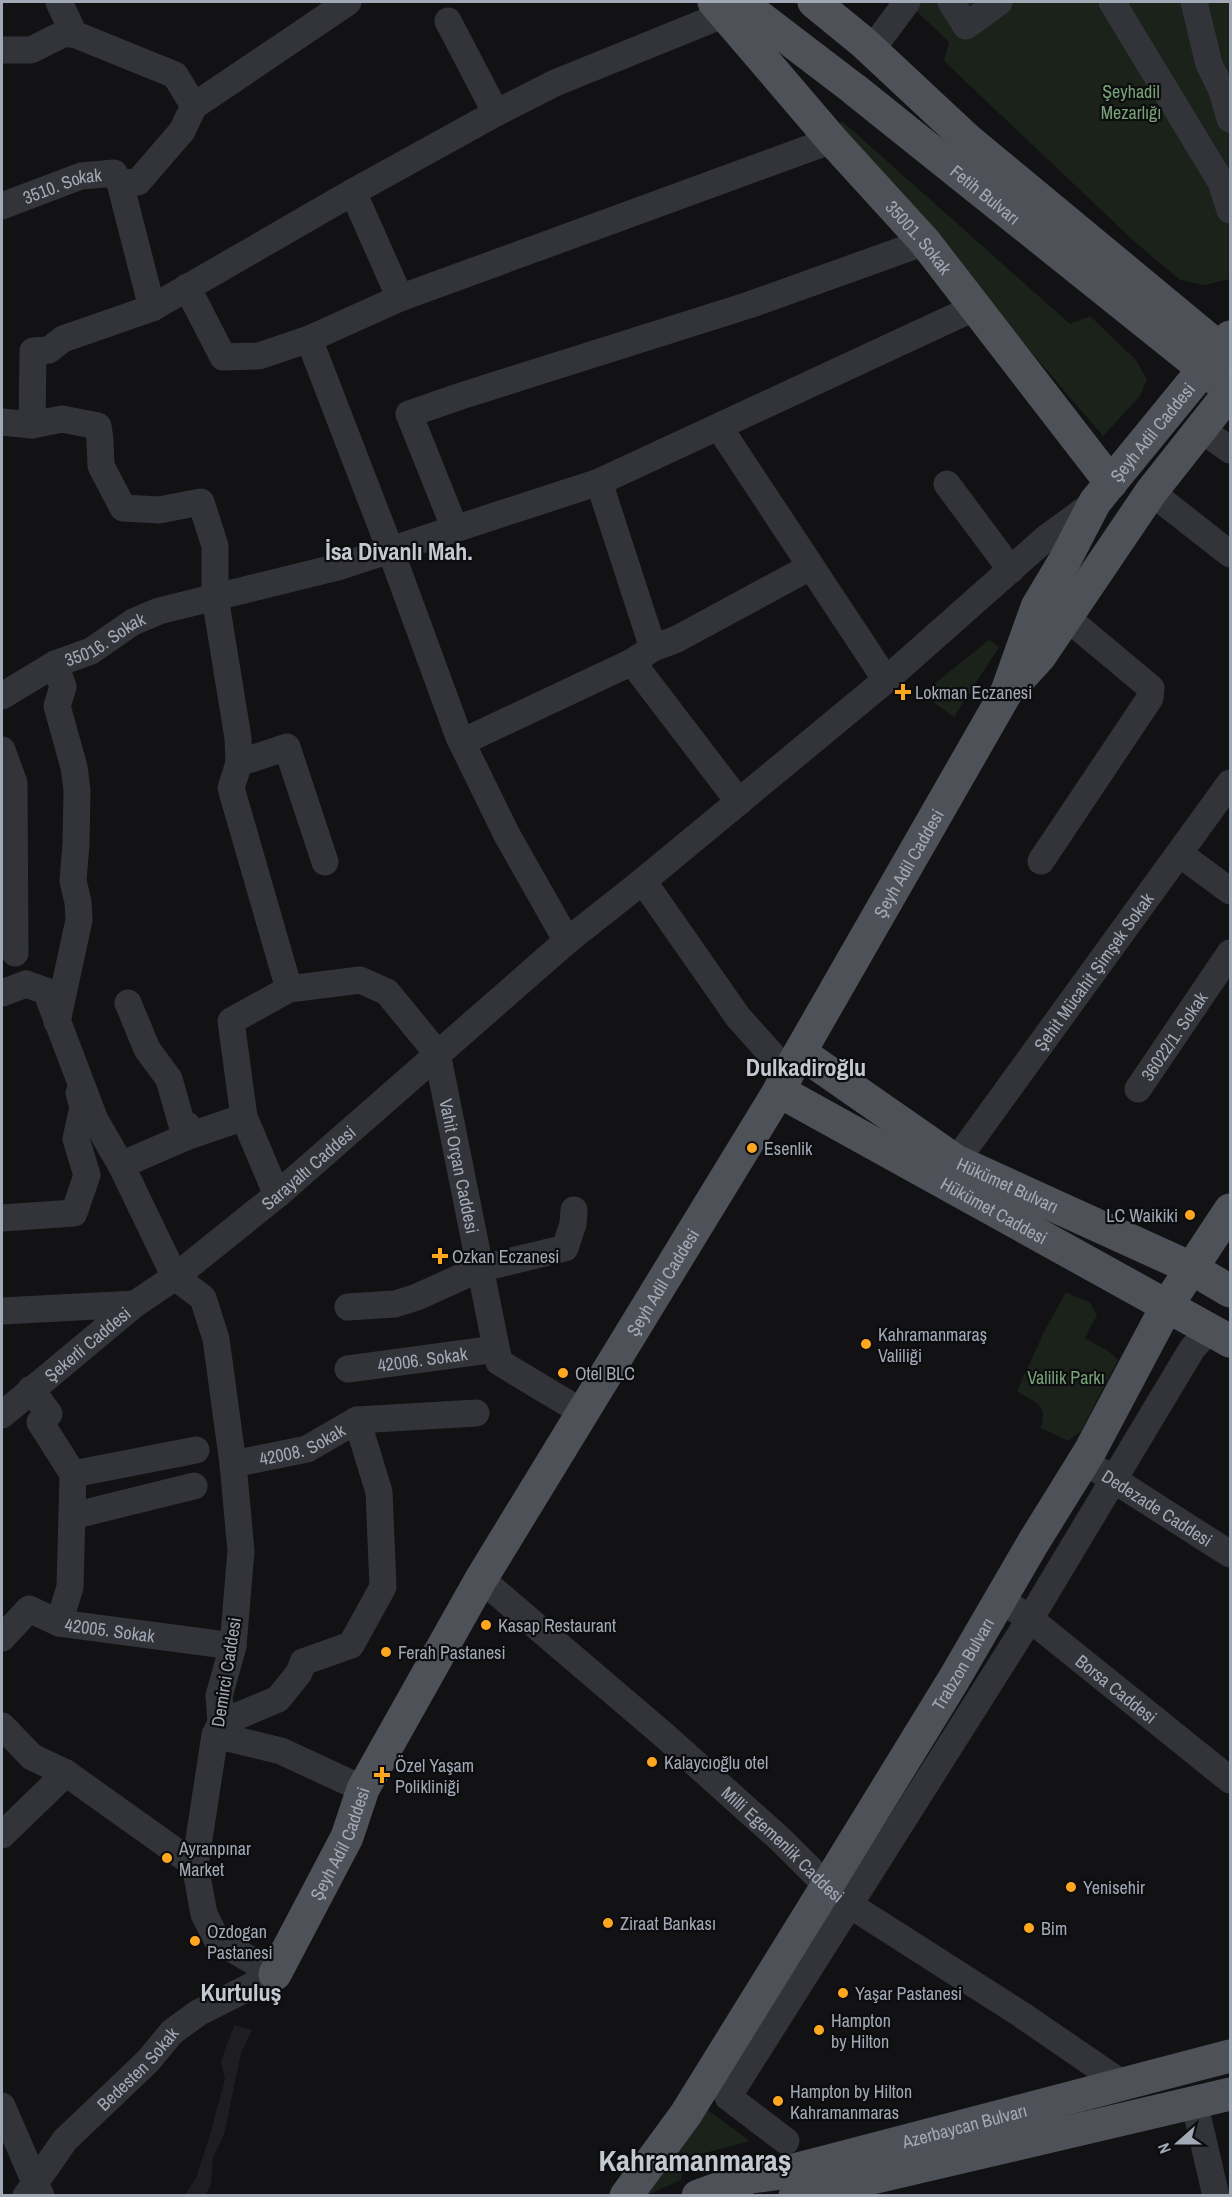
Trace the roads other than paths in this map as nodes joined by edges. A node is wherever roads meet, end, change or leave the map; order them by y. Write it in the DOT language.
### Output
graph roads {
  1 [pos="58,2"];
  2 [pos="348,2"];
  3 [pos="801,2"];
  4 [pos="814,2"];
  5 [pos="907,2"];
  6 [pos="951,2"];
  7 [pos="999,2"];
  8 [pos="1112,2"];
  9 [pos="1194,2"];
  10 [pos="740,7"];
  11 [pos="448,21"];
  12 [pos="74,34"];
  13 [pos="872,49"];
  14 [pos="2,50"];
  15 [pos="1226,90"];
  16 [pos="194,106"];
  17 [pos="496,113"];
  18 [pos="1230,119"];
  19 [pos="832,140"];
  20 [pos="120,183"];
  21 [pos="353,192"];
  22 [pos="2,206"];
  23 [pos="1230,210"];
  24 [pos="925,242"];
  25 [pos="187,287"];
  26 [pos="400,298"];
  27 [pos="976,307"];
  28 [pos="152,308"];
  29 [pos="309,339"];
  30 [pos="1221,353"];
  31 [pos="1230,391"];
  32 [pos="2,422"];
  33 [pos="32,425"];
  34 [pos="719,427"];
  35 [pos="1201,429"];
  36 [pos="1230,450"];
  37 [pos="599,482"];
  38 [pos="947,484"];
  39 [pos="1151,492"];
  40 [pos="1103,493"];
  41 [pos="455,529"];
  42 [pos="390,549"];
  43 [pos="1230,554"];
  44 [pos="810,567"];
  45 [pos="1011,570"];
  46 [pos="215,597"];
  47 [pos="1066,617"];
  48 [pos="642,655"];
  49 [pos="55,664"];
  50 [pos="886,680"];
  51 [pos="1007,691"];
  52 [pos="2,696"];
  53 [pos="462,742"];
  54 [pos="2,750"];
  55 [pos="239,763"];
  56 [pos="1230,783"];
  57 [pos="739,802"];
  58 [pos="1180,854"];
  59 [pos="1041,861"];
  60 [pos="325,862"];
  61 [pos="643,881"];
  62 [pos="1230,891"];
  63 [pos="567,941"];
  64 [pos="8,950"];
  65 [pos="1230,953"];
  66 [pos="14,988"];
  67 [pos="289,989"];
  68 [pos="128,1003"];
  69 [pos="56,1020"];
  70 [pos="437,1053"];
  71 [pos="790,1072"];
  72 [pos="1138,1089"];
  73 [pos="244,1117"];
  74 [pos="186,1137"];
  75 [pos="956,1161"];
  76 [pos="121,1165"];
  77 [pos="277,1195"];
  78 [pos="574,1210"];
  79 [pos="1230,1210"];
  80 [pos="2,1218"];
  81 [pos="1191,1268"];
  82 [pos="480,1269"];
  83 [pos="175,1277"];
  84 [pos="1230,1291"];
  85 [pos="1230,1300"];
  86 [pos="135,1304"];
  87 [pos="1168,1304"];
  88 [pos="348,1307"];
  89 [pos="2,1311"];
  90 [pos="1221,1334"];
  91 [pos="496,1349"];
  92 [pos="348,1369"];
  93 [pos="31,1389"];
  94 [pos="582,1412"];
  95 [pos="476,1413"];
  96 [pos="2,1415"];
  97 [pos="357,1419"];
  98 [pos="196,1450"];
  99 [pos="1083,1461"];
  100 [pos="233,1464"];
  101 [pos="73,1474"];
  102 [pos="1114,1478"];
  103 [pos="194,1486"];
  104 [pos="72,1516"];
  105 [pos="1230,1554"];
  106 [pos="481,1579"];
  107 [pos="1000,1600"];
  108 [pos="1030,1619"];
  109 [pos="59,1623"];
  110 [pos="2,1638"];
  111 [pos="233,1646"];
  112 [pos="2,1726"];
  113 [pos="218,1729"];
  114 [pos="66,1773"];
  115 [pos="1230,1780"];
  116 [pos="363,1789"];
  117 [pos="2,1835"];
  118 [pos="195,1865"];
  119 [pos="847,1901"];
  120 [pos="275,1974"];
  121 [pos="1079,2056"];
  122 [pos="1230,2056"];
  123 [pos="1124,2085"];
  124 [pos="1230,2094"];
  125 [pos="1068,2100"];
  126 [pos="1194,2101"];
  127 [pos="2,2106"];
  128 [pos="786,2141"];
  129 [pos="34,2192"];
  130 [pos="626,2196"];
  131 [pos="698,2196"];
  132 [pos="795,2196"];
  133 [pos="1216,2196"];
  1 -- 12 [label="street"];
  2 -- 16 [label="street"];
  3 -- 10 [label="main road"];
  4 -- 13 [label="main road, Fetih Bulvarı"];
  5 -- 13 [label="street"];
  6 -- 7 [label="street"];
  8 -- 23 [label="street"];
  9 -- 15 [label="street"];
  10 -- 17 [label="street"];
  10 -- 19 [label="main road, 35001. Sokak"];
  10 -- 30 [label="main road, Fetih Bulvarı"];
  11 -- 17 [label="street"];
  12 -- 14 [label="street"];
  12 -- 16 [label="street"];
  13 -- 30 [label="main road, Fetih Bulvarı"];
  15 -- 18 [label="street"];
  16 -- 20 [label="street"];
  17 -- 21 [label="street"];
  19 -- 24 [label="main road, 35001. Sokak"];
  19 -- 26 [label="street"];
  20 -- 22 [label="street, 3510. Sokak"];
  20 -- 28 [label="street"];
  21 -- 25 [label="street"];
  21 -- 26 [label="street"];
  24 -- 27 [label="main road, 35001. Sokak"];
  24 -- 41 [label="street"];
  25 -- 28 [label="street"];
  25 -- 29 [label="street"];
  26 -- 29 [label="street"];
  27 -- 34 [label="street, 35016. Sokak"];
  27 -- 40 [label="main road, 35001. Sokak"];
  28 -- 33 [label="street"];
  29 -- 42 [label="street"];
  30 -- 31 [label="main road, Fetih Bulvarı"];
  30 -- 40 [label="main road, Şeyh Adil Caddesi"];
  31 -- 35 [label="main road, Şeyh Adil Caddesi"];
  32 -- 33 [label="street"];
  33 -- 46 [label="street"];
  34 -- 37 [label="street, 35016. Sokak"];
  34 -- 44 [label="street"];
  35 -- 36 [label="street"];
  35 -- 39 [label="main road, Şeyh Adil Caddesi"];
  37 -- 41 [label="street, 35016. Sokak"];
  37 -- 48 [label="street"];
  38 -- 45 [label="street"];
  39 -- 43 [label="street"];
  39 -- 47 [label="main road, Şeyh Adil Caddesi"];
  40 -- 45 [label="street, Sarayaltı Caddesi"];
  40 -- 51 [label="main road, Şeyh Adil Caddesi"];
  41 -- 42 [label="street, 35016. Sokak"];
  42 -- 46 [label="street, 35016. Sokak"];
  42 -- 53 [label="street"];
  44 -- 48 [label="street"];
  44 -- 50 [label="street"];
  45 -- 50 [label="street, Sarayaltı Caddesi"];
  46 -- 49 [label="street, 35016. Sokak"];
  46 -- 55 [label="street"];
  47 -- 51 [label="main road, Şeyh Adil Caddesi"];
  47 -- 59 [label="street"];
  48 -- 53 [label="street"];
  48 -- 57 [label="street"];
  49 -- 52 [label="street, 35016. Sokak"];
  49 -- 69 [label="street"];
  50 -- 57 [label="street, Sarayaltı Caddesi"];
  51 -- 71 [label="main road, Şeyh Adil Caddesi"];
  53 -- 63 [label="street"];
  54 -- 64 [label="street"];
  55 -- 60 [label="street"];
  55 -- 67 [label="street"];
  56 -- 58 [label="street, Şehit Mücahit Şimşek Sokak"];
  57 -- 61 [label="street, Sarayaltı Caddesi"];
  58 -- 62 [label="street"];
  58 -- 75 [label="street, Şehit Mücahit Şimşek Sokak"];
  61 -- 63 [label="street, Sarayaltı Caddesi"];
  61 -- 71 [label="street"];
  63 -- 70 [label="street, Sarayaltı Caddesi"];
  64 -- 66 [label="street"];
  65 -- 72 [label="street, 36022/1. Sokak"];
  66 -- 69 [label="street"];
  67 -- 70 [label="street"];
  67 -- 73 [label="street"];
  68 -- 74 [label="street"];
  69 -- 76 [label="street"];
  69 -- 80 [label="street"];
  70 -- 77 [label="street, Sarayaltı Caddesi"];
  70 -- 82 [label="street, Vahit Orçan Caddesi"];
  71 -- 75 [label="main road, Hükümet Bulvarı"];
  71 -- 87 [label="main road, Hükümet Caddesi"];
  71 -- 94 [label="main road, Şeyh Adil Caddesi"];
  73 -- 74 [label="street"];
  73 -- 77 [label="street"];
  74 -- 76 [label="street"];
  75 -- 81 [label="main road, Hükümet Bulvarı"];
  76 -- 83 [label="street"];
  77 -- 83 [label="street, Sarayaltı Caddesi"];
  78 -- 82 [label="street"];
  79 -- 81 [label="main road, Trabzon Bulvarı"];
  81 -- 84 [label="main road, Hükümet Bulvarı"];
  81 -- 87 [label="main road, Trabzon Bulvarı"];
  82 -- 88 [label="street"];
  82 -- 91 [label="street, Vahit Orçan Caddesi"];
  83 -- 86 [label="street, Şekerli Caddesi"];
  83 -- 100 [label="street, Demirci Caddesi"];
  85 -- 90 [label="main road, Trabzon Bulvarı"];
  86 -- 89 [label="street"];
  86 -- 93 [label="street, Şekerli Caddesi"];
  87 -- 90 [label="main road, Hükümet Caddesi"];
  87 -- 99 [label="main road, Trabzon Bulvarı"];
  90 -- 102 [label="street, Trabzon Bulvarı"];
  91 -- 92 [label="street, 42006. Sokak"];
  91 -- 94 [label="street, Vahit Orçan Caddesi"];
  93 -- 96 [label="street, Şekerli Caddesi"];
  93 -- 101 [label="street"];
  94 -- 106 [label="main road, Şeyh Adil Caddesi"];
  95 -- 97 [label="street, 42008. Sokak"];
  97 -- 100 [label="street, 42008. Sokak"];
  97 -- 113 [label="street"];
  98 -- 101 [label="street"];
  99 -- 102 [label="street, Dedezade Caddesi"];
  99 -- 107 [label="main road, Trabzon Bulvarı"];
  100 -- 111 [label="street, Demirci Caddesi"];
  101 -- 104 [label="street"];
  102 -- 105 [label="street, Dedezade Caddesi"];
  102 -- 108 [label="street, Trabzon Bulvarı"];
  103 -- 104 [label="street"];
  104 -- 109 [label="street"];
  106 -- 116 [label="main road, Şeyh Adil Caddesi"];
  106 -- 119 [label="street, Milli Egemenlik Caddesi"];
  107 -- 108 [label="street, Borsa Caddesi"];
  107 -- 119 [label="main road, Trabzon Bulvarı"];
  108 -- 115 [label="street, Borsa Caddesi"];
  108 -- 119 [label="street, Trabzon Bulvarı"];
  109 -- 110 [label="street, 42005. Sokak"];
  109 -- 111 [label="street, 42005. Sokak"];
  111 -- 113 [label="street, Demirci Caddesi"];
  112 -- 114 [label="street"];
  113 -- 116 [label="street"];
  113 -- 118 [label="street, Demirci Caddesi"];
  114 -- 117 [label="street"];
  114 -- 118 [label="street"];
  116 -- 120 [label="main road, Şeyh Adil Caddesi"];
  118 -- 120 [label="street, Demirci Caddesi"];
  119 -- 121 [label="street, Milli Egemenlik Caddesi"];
  119 -- 128 [label="street, Trabzon Bulvarı"];
  119 -- 130 [label="main road, Trabzon Bulvarı"];
  120 -- 129 [label="street, Bedesten Sokak"];
  121 -- 123 [label="street, Milli Egemenlik Caddesi"];
  121 -- 125 [label="street"];
  122 -- 123 [label="main road, Azerbaycan Bulvarı"];
  123 -- 125 [label="main road, Azerbaycan Bulvarı"];
  124 -- 126 [label="main road, Azerbaycan Bulvarı"];
  125 -- 131 [label="main road, Azerbaycan Bulvarı"];
  126 -- 132 [label="main road, Azerbaycan Bulvarı"];
  126 -- 133 [label="street"];
  127 -- 129 [label="street"];
}
